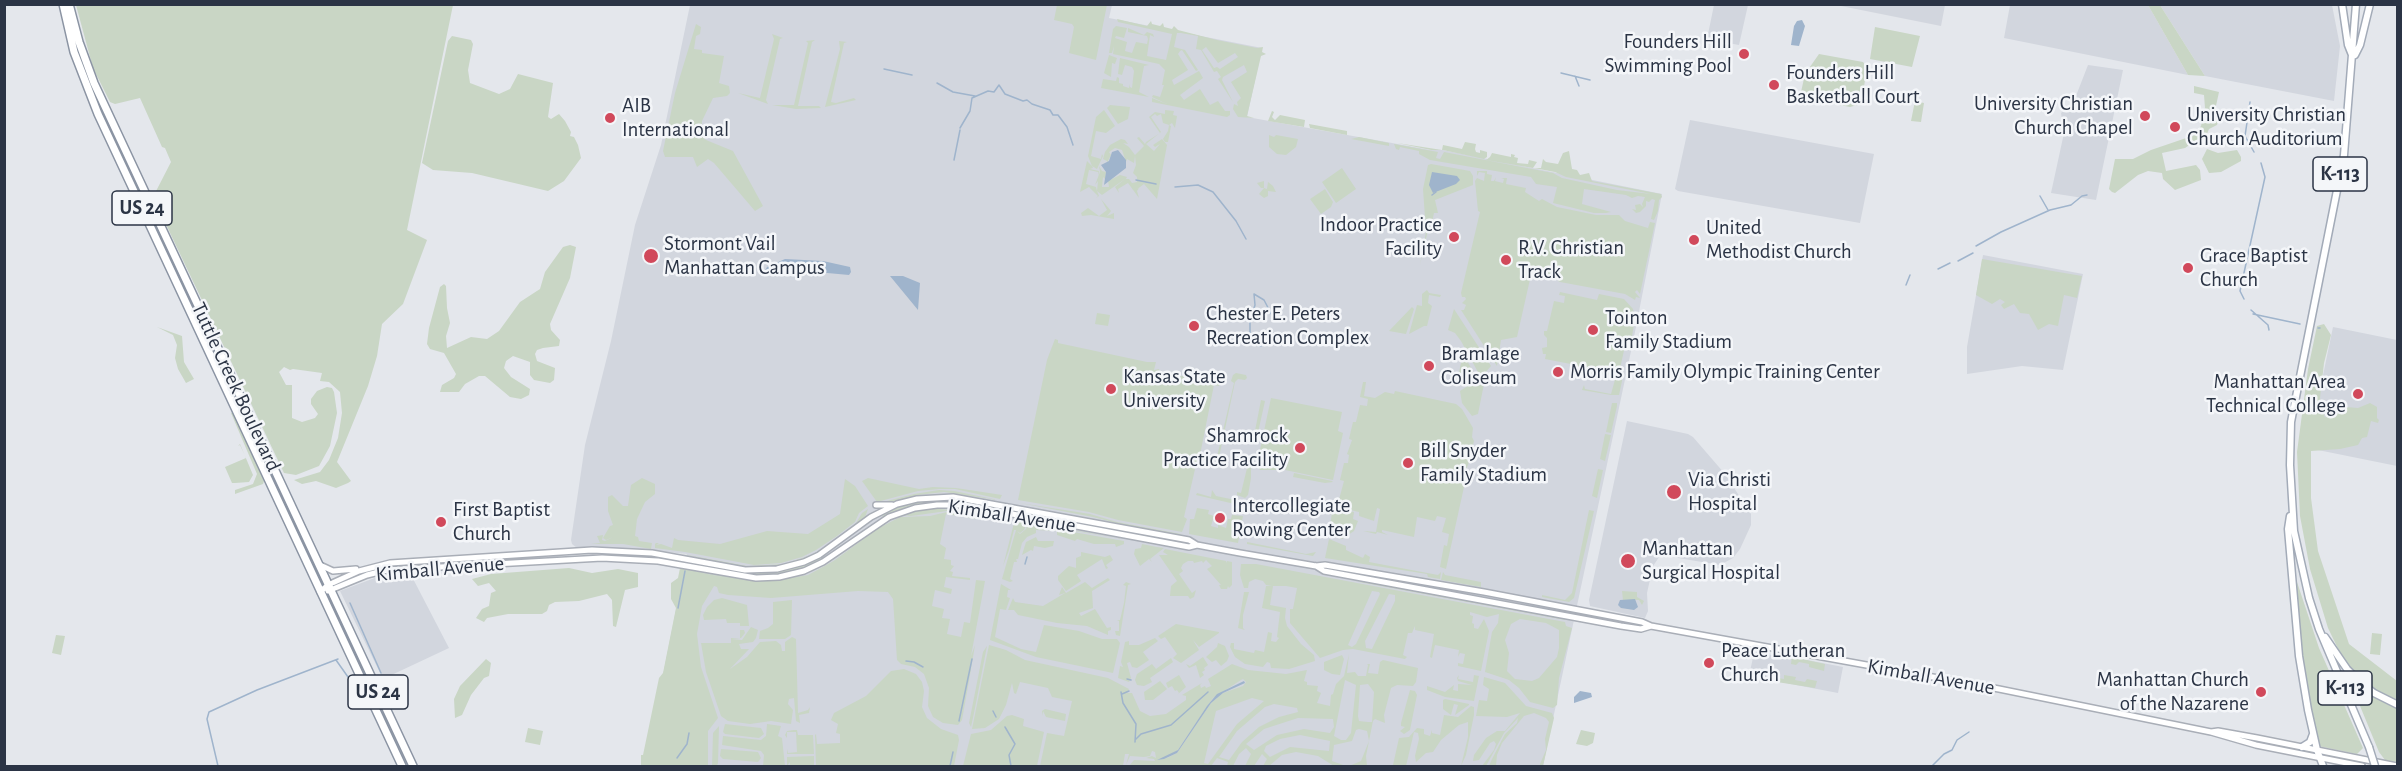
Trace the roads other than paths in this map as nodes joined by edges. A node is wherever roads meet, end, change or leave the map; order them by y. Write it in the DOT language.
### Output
graph roads {
  1 [pos="63,4"];
  2 [pos="69,4"];
  3 [pos="2342,4"];
  4 [pos="2356,4"];
  5 [pos="2370,4"];
  6 [pos="2353,58"];
  7 [pos="897,504"];
  8 [pos="876,505"];
  9 [pos="2291,506"];
  10 [pos="1197,545"];
  11 [pos="646,559"];
  12 [pos="701,560"];
  13 [pos="318,562"];
  14 [pos="370,567"];
  15 [pos="330,587"];
  16 [pos="320,592"];
  17 [pos="2319,629"];
  18 [pos="2397,705"];
  19 [pos="2211,732"];
  20 [pos="2313,734"];
  21 [pos="2302,747"];
  22 [pos="2317,750"];
  23 [pos="2320,758"];
  24 [pos="402,766"];
  25 [pos="413,766"];
  26 [pos="2323,766"];
  27 [pos="2362,766"];
  28 [pos="2374,766"];
  29 [pos="2397,766"];
  1 -- 16 [label="highway, Tuttle Creek Boulevard / US 24"];
  2 -- 13 [label="highway, Tuttle Creek Boulevard / US 24"];
  3 -- 6 [label="main road"];
  4 -- 6 [label="main road, K-113"];
  5 -- 6 [label="main road"];
  6 -- 9 [label="main road, K-113"];
  7 -- 8 [label="main road"];
  7 -- 10 [label="main road, Kimball Avenue"];
  7 -- 12 [label="main road, Kimball Avenue"];
  9 -- 17 [label="main road, K-113"];
  9 -- 20 [label="main road"];
  10 -- 11 [label="main road, Kimball Avenue"];
  10 -- 19 [label="main road, Kimball Avenue"];
  11 -- 12 [label="main road"];
  11 -- 15 [label="main road, Kimball Avenue"];
  12 -- 14 [label="main road, Kimball Avenue"];
  13 -- 14 [label="main road"];
  13 -- 15 [label="highway, Tuttle Creek Boulevard / US 24"];
  14 -- 15 [label="main road, Kimball Avenue"];
  15 -- 16 [label="main road, Kimball Avenue"];
  15 -- 25 [label="highway, Tuttle Creek Boulevard / US 24"];
  16 -- 24 [label="highway, Tuttle Creek Boulevard / US 24"];
  17 -- 18 [label="main road"];
  17 -- 28 [label="main road, K-113, bridge"];
  19 -- 21 [label="main road, Kimball Avenue"];
  19 -- 23 [label="main road, Kimball Avenue"];
  20 -- 21 [label="main road"];
  20 -- 22 [label="main road"];
  21 -- 22 [label="main road, Kimball Avenue"];
  22 -- 23 [label="main road"];
  22 -- 29 [label="main road, Kimball Avenue"];
  23 -- 26 [label="main road"];
  23 -- 27 [label="main road, Kimball Avenue"];
}
